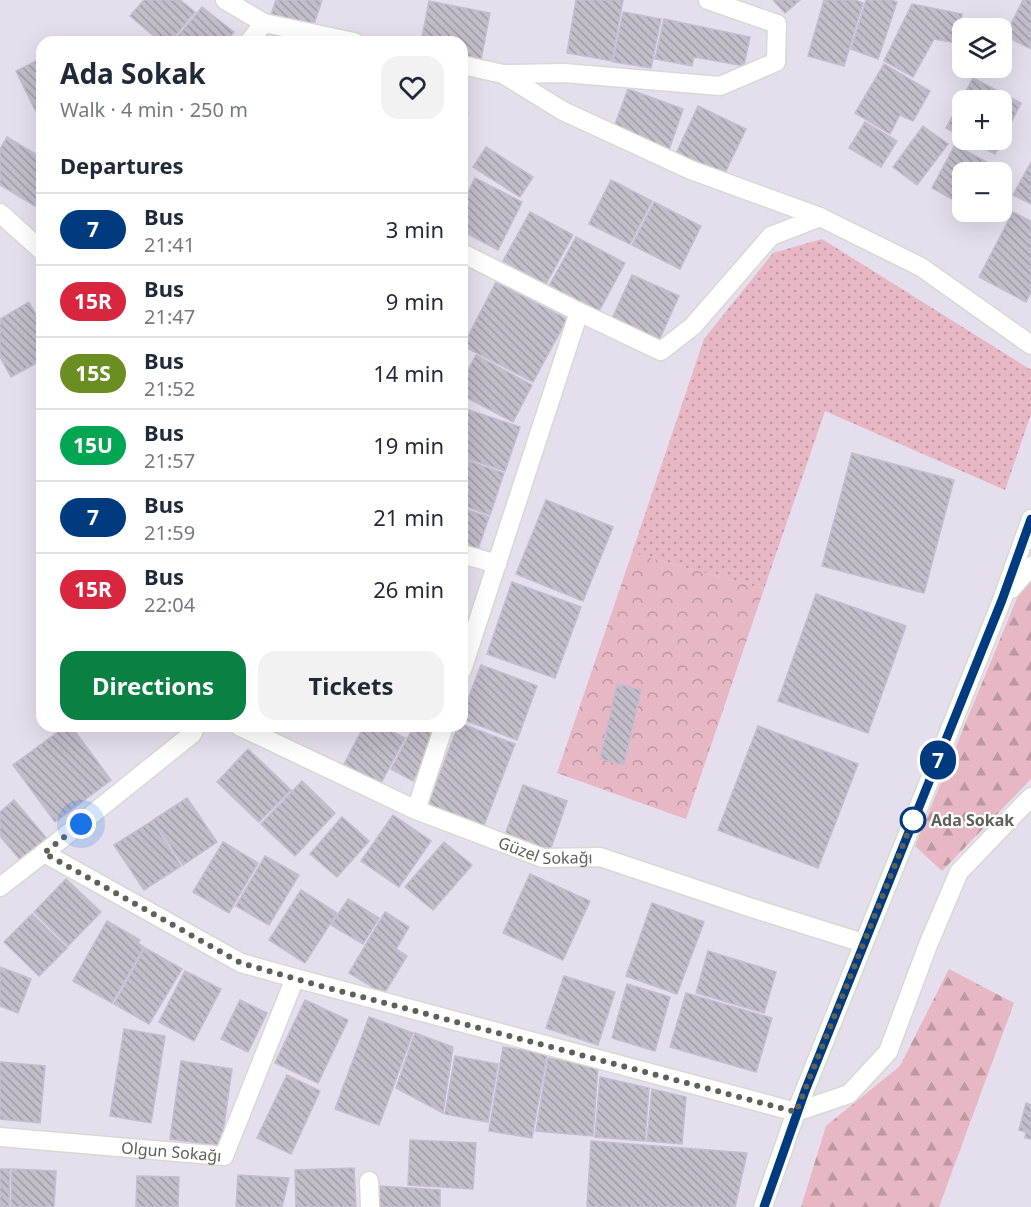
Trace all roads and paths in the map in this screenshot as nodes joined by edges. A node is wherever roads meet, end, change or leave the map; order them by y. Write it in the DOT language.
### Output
graph roads {
  1 [pos="225,0"];
  2 [pos="708,0"];
  3 [pos="264,23"];
  4 [pos="254,36"];
  5 [pos="326,36"];
  6 [pos="468,66"];
  7 [pos="503,74"];
  8 [pos="0,213"];
  9 [pos="820,217"];
  10 [pos="36,246"];
  11 [pos="468,256"];
  12 [pos="579,312"];
  13 [pos="1031,345"];
  14 [pos="1031,519"];
  15 [pos="468,556"];
  16 [pos="496,564"];
  17 [pos="1031,566"];
  18 [pos="1002,600"];
  19 [pos="468,651"];
  20 [pos="193,732"];
  21 [pos="252,732"];
  22 [pos="442,732"];
  23 [pos="1031,797"];
  24 [pos="416,810"];
  25 [pos="44,853"];
  26 [pos="0,887"];
  27 [pos="863,944"];
  28 [pos="295,978"];
  29 [pos="796,1112"];
  30 [pos="0,1137"];
  31 [pos="369,1180"];
  32 [pos="370,1207"];
  33 [pos="764,1207"];
  1 -- 3 [label="street"];
  2 -- 7 [label="street"];
  3 -- 4 [label="street"];
  3 -- 5 [label="street"];
  6 -- 7 [label="street"];
  7 -- 9 [label="street"];
  8 -- 10 [label="street"];
  9 -- 12 [label="street"];
  9 -- 13 [label="street"];
  11 -- 12 [label="street"];
  12 -- 16 [label="street"];
  14 -- 18 [label="street"];
  15 -- 16 [label="street"];
  16 -- 19 [label="street"];
  17 -- 18 [label="street"];
  18 -- 27 [label="street"];
  20 -- 25 [label="street"];
  21 -- 24 [label="street, Güzel Sokağı"];
  22 -- 24 [label="street"];
  23 -- 29 [label="street"];
  24 -- 27 [label="street, Güzel Sokağı"];
  25 -- 26 [label="street"];
  25 -- 28 [label="street"];
  27 -- 29 [label="street"];
  28 -- 29 [label="street"];
  28 -- 30 [label="street, Olgun Sokağı"];
  29 -- 33 [label="street"];
  31 -- 32 [label="street"];
}
